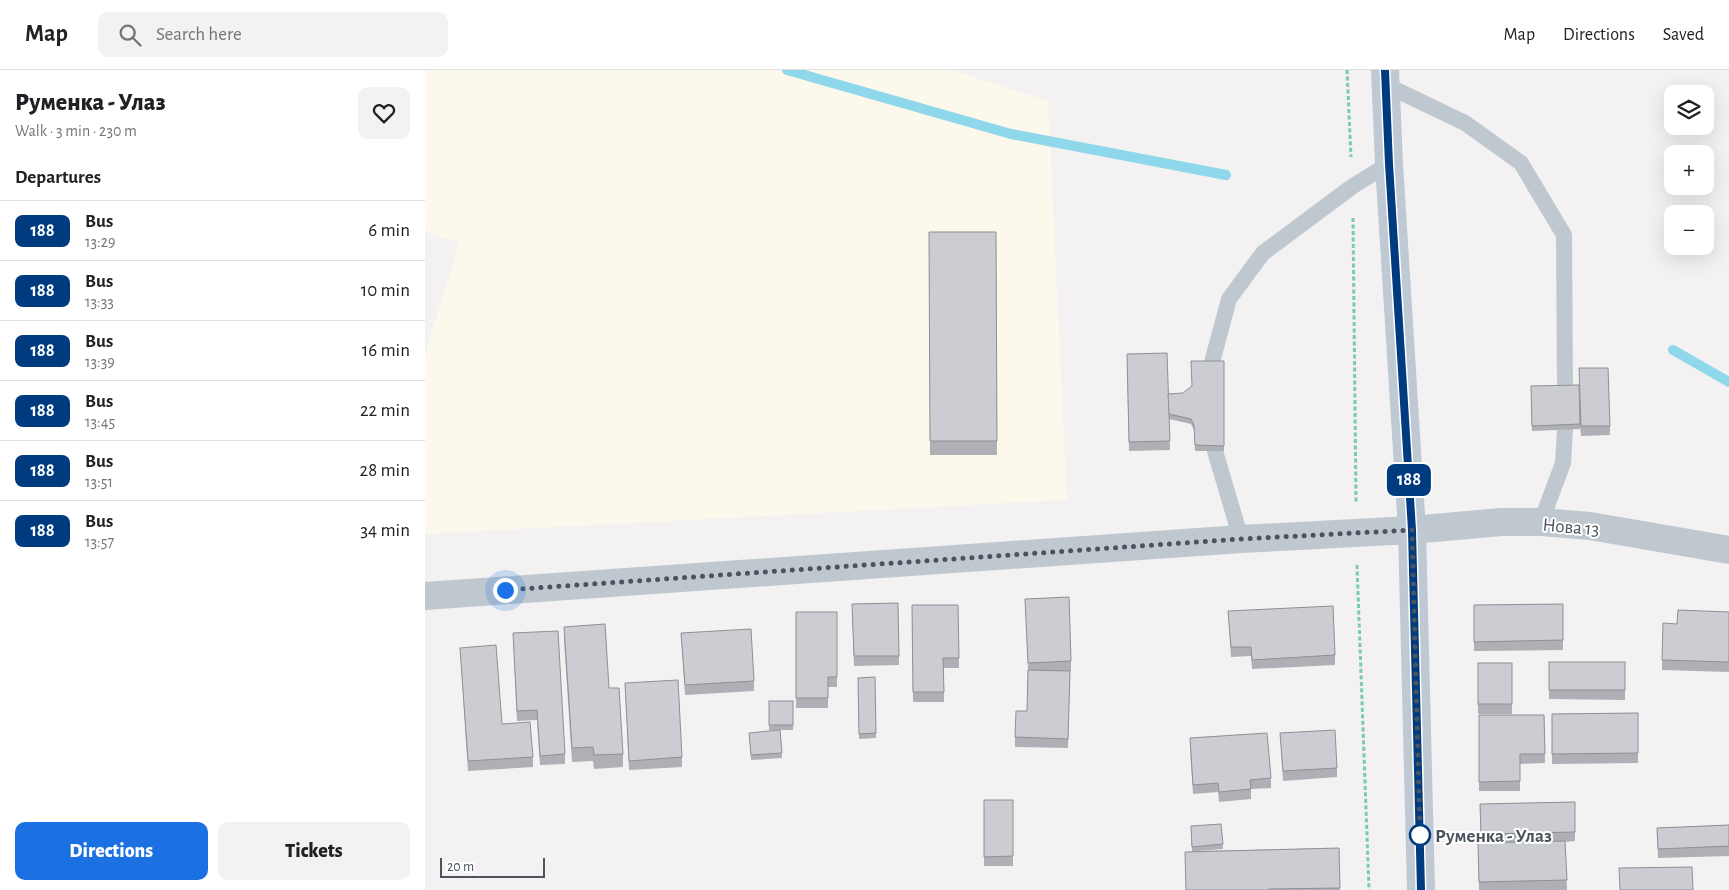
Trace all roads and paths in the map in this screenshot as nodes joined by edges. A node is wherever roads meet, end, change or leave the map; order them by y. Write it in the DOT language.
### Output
graph roads {
  1 [pos="1347,70"];
  2 [pos="1386,78"];
  3 [pos="1389,164"];
  4 [pos="1353,186"];
  5 [pos="1211,366"];
  6 [pos="1565,390"];
  7 [pos="1565,430"];
  8 [pos="1215,451"];
  9 [pos="1541,522"];
  10 [pos="1412,530"];
  11 [pos="1356,533"];
  12 [pos="1241,539"];
  13 [pos="1729,550"];
  14 [pos="425,596"];
  15 [pos="1369,890"];
  16 [pos="1421,890"];
  1 -- 4 [label="path"];
  2 -- 3 [label="main road"];
  2 -- 6 [label="lane"];
  3 -- 4 [label="lane"];
  3 -- 10 [label="main road"];
  4 -- 5 [label="lane"];
  4 -- 11 [label="path"];
  7 -- 9 [label="lane"];
  8 -- 12 [label="lane"];
  9 -- 10 [label="street, Нова 13"];
  9 -- 13 [label="street, Нова 13"];
  10 -- 11 [label="street, Нова 13"];
  10 -- 16 [label="main road"];
  11 -- 12 [label="street, Нова 13"];
  11 -- 15 [label="path"];
  12 -- 14 [label="street, Нова 13"];
}
